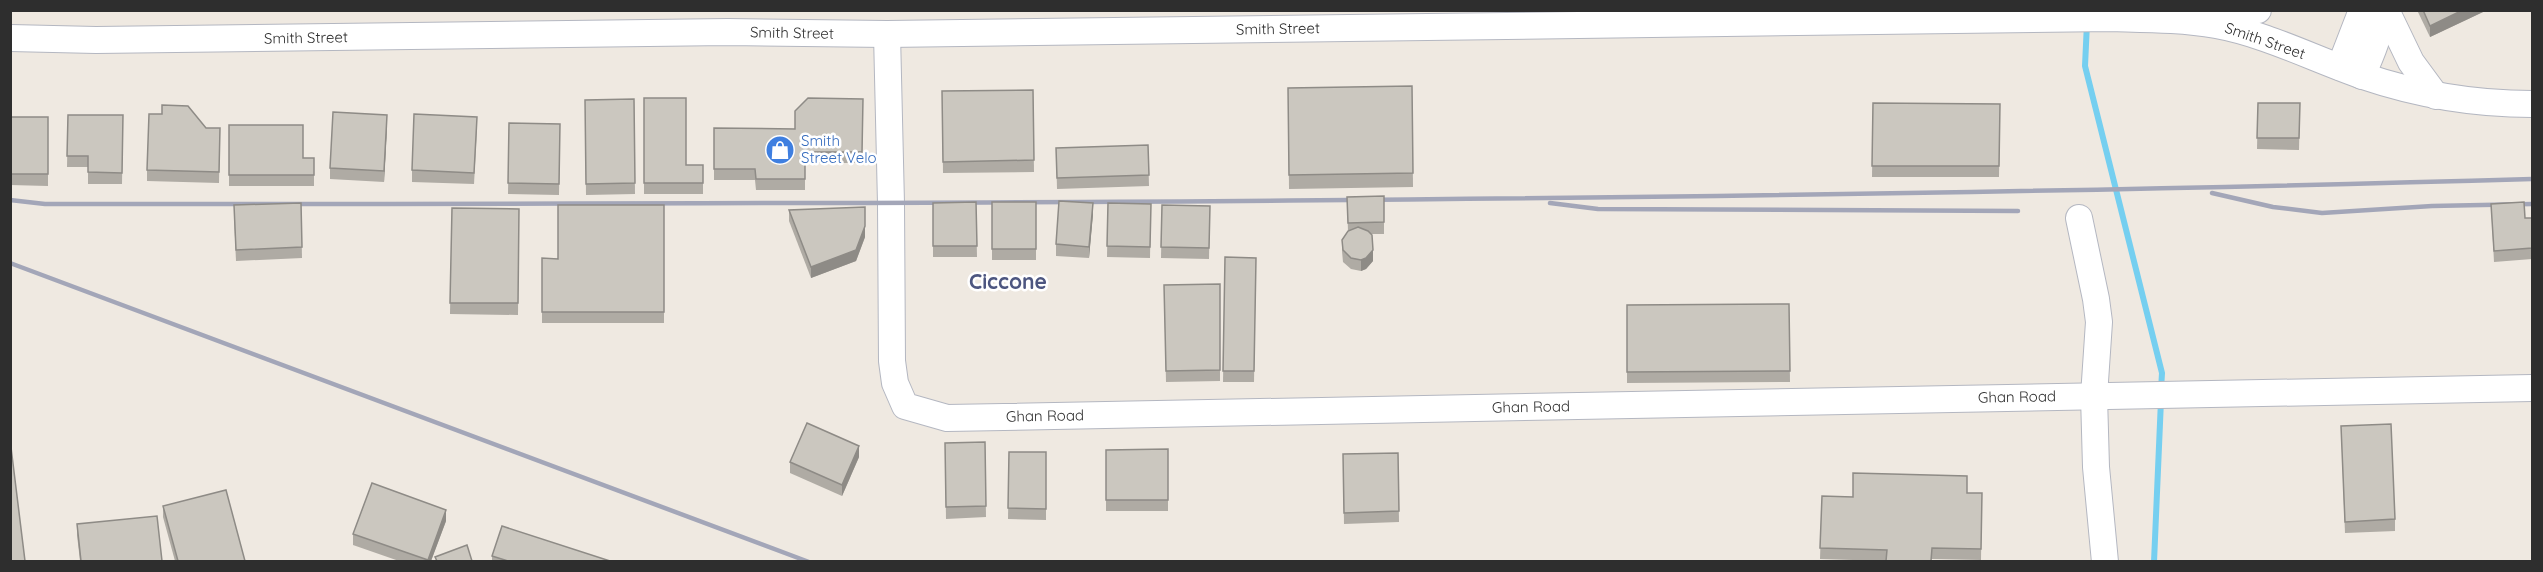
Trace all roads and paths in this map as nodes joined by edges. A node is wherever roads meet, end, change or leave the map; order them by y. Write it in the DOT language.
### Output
graph roads {
  1 [pos="2258,10"];
  2 [pos="2362,10"];
  3 [pos="2380,10"];
  4 [pos="2386,10"];
  5 [pos="1814,16"];
  6 [pos="2150,19"];
  7 [pos="886,34"];
  8 [pos="10,39"];
  9 [pos="2351,71"];
  10 [pos="2436,96"];
  11 [pos="2532,104"];
  12 [pos="2079,218"];
  13 [pos="2532,388"];
  14 [pos="2094,396"];
  15 [pos="2105,561"];
  1 -- 6 [label="street"];
  2 -- 9 [label="street"];
  3 -- 9 [label="street"];
  4 -- 10 [label="street"];
  5 -- 6 [label="street, Smith Street"];
  5 -- 7 [label="street, Smith Street"];
  6 -- 9 [label="street, Smith Street"];
  7 -- 8 [label="street, Smith Street"];
  7 -- 14 [label="street, Ghan Road"];
  9 -- 10 [label="street, Smith Street"];
  10 -- 11 [label="street, Smith Street"];
  12 -- 14 [label="street"];
  13 -- 14 [label="street, Ghan Road"];
  14 -- 15 [label="street"];
}
